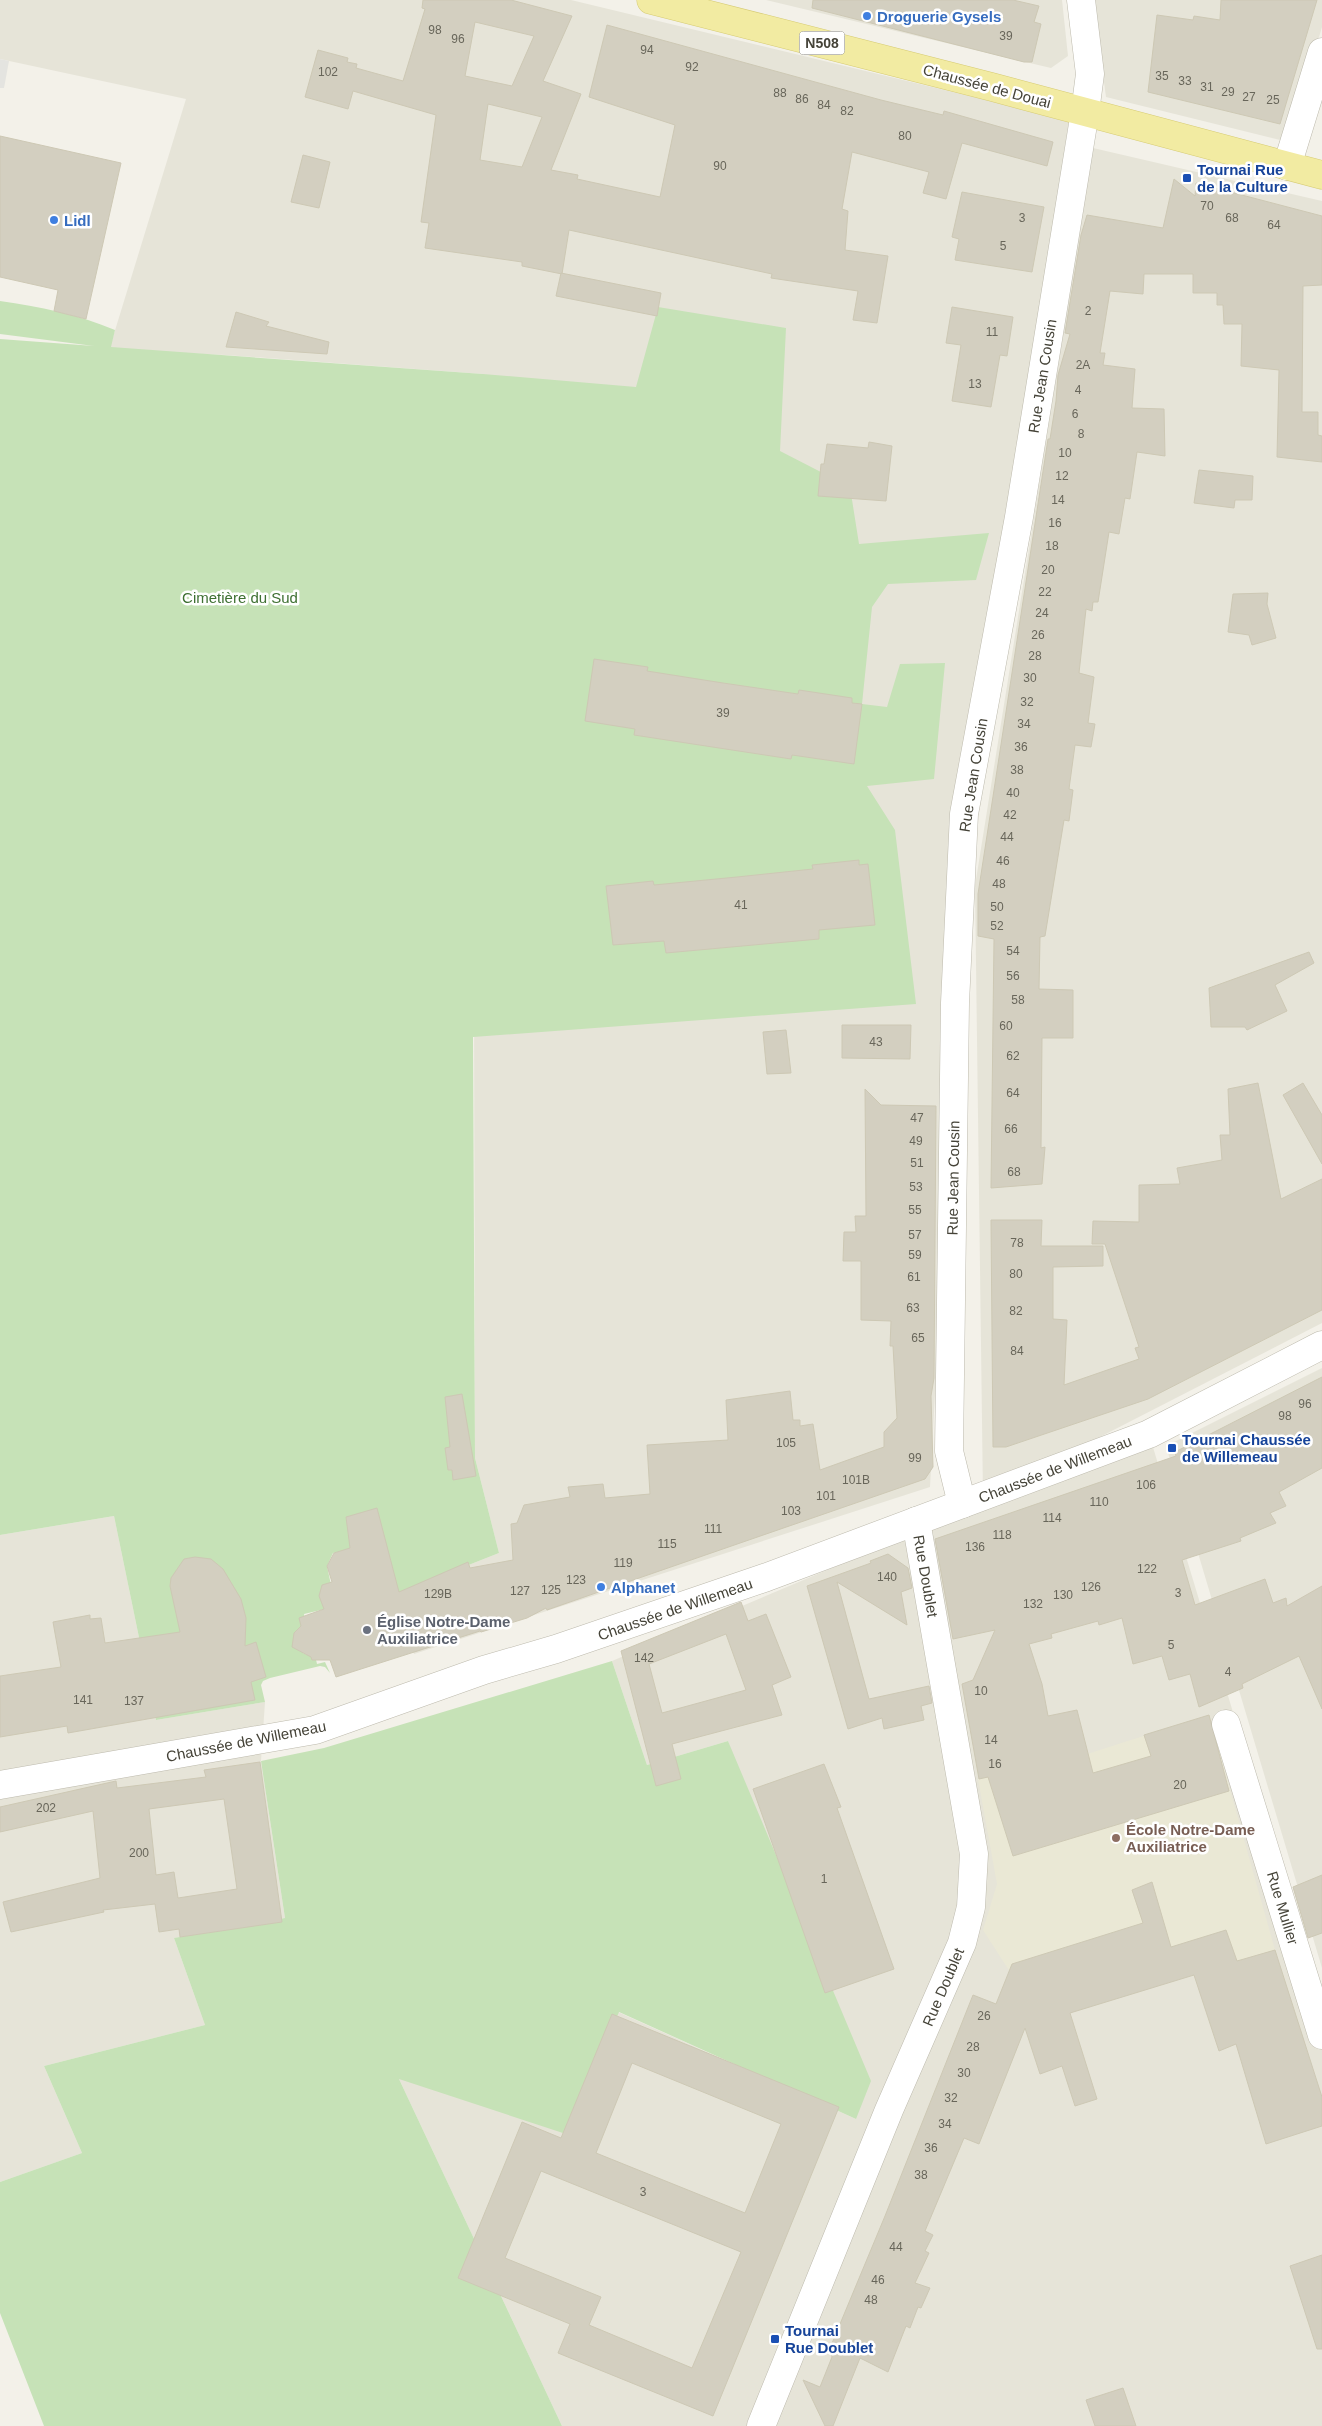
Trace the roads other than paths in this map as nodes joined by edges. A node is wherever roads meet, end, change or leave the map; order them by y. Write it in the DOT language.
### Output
graph roads {
  1 [pos="651,0"];
  2 [pos="1081,0"];
  3 [pos="1322,52"];
  4 [pos="1085,112"];
  5 [pos="1288,166"];
  6 [pos="1322,175"];
  7 [pos="1322,1345"];
  8 [pos="962,1504"];
  9 [pos="916,1521"];
  10 [pos="1226,1724"];
  11 [pos="0,1785"];
  12 [pos="1322,2035"];
  13 [pos="761,2426"];
  1 -- 4 [label="main road, Chaussée de Douai / N508"];
  2 -- 4 [label="street, Rue Jean Cousin"];
  3 -- 5 [label="street"];
  4 -- 5 [label="main road, Chaussée de Douai / N508"];
  4 -- 8 [label="street, Rue Jean Cousin"];
  5 -- 6 [label="main road, Chaussée de Douai / N508"];
  7 -- 8 [label="street, Chaussée de Willemeau"];
  8 -- 9 [label="street, Chaussée de Willemeau"];
  9 -- 11 [label="street, Chaussée de Willemeau"];
  9 -- 13 [label="street, Rue Doublet"];
  10 -- 12 [label="street, Rue Mullier"];
}
